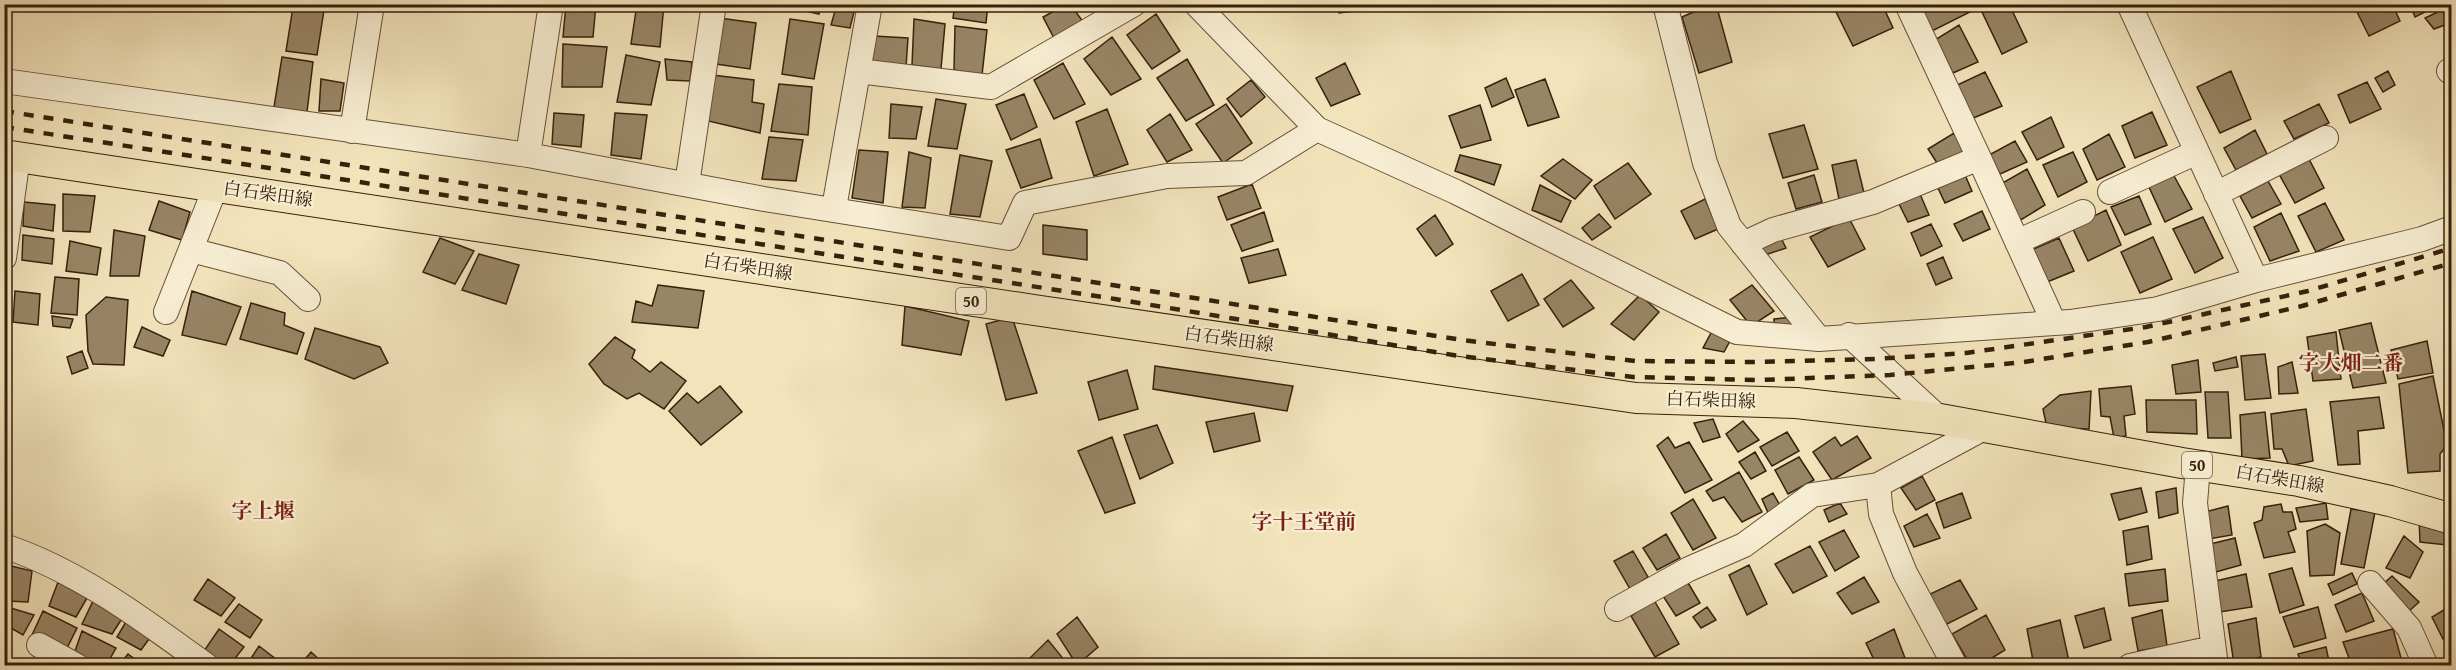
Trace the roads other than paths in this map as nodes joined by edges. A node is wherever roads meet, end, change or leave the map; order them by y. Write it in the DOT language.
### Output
graph roads {
  1 [pos="372,4"];
  2 [pos="551,4"];
  3 [pos="714,4"];
  4 [pos="870,4"];
  5 [pos="1134,4"];
  6 [pos="1196,4"];
  7 [pos="1907,4"];
  8 [pos="2129,4"];
  9 [pos="1666,5"];
  10 [pos="858,71"];
  11 [pos="4,81"];
  12 [pos="1317,129"];
  13 [pos="352,131"];
  14 [pos="2326,138"];
  15 [pos="2197,152"];
  16 [pos="528,155"];
  17 [pos="11,156"];
  18 [pos="1979,158"];
  19 [pos="687,184"];
  20 [pos="216,186"];
  21 [pos="2110,192"];
  22 [pos="2216,194"];
  23 [pos="834,208"];
  24 [pos="2083,212"];
  25 [pos="2451,228"];
  26 [pos="2017,242"];
  27 [pos="1743,244"];
  28 [pos="191,249"];
  29 [pos="4,258"];
  30 [pos="2256,280"];
  31 [pos="308,299"];
  32 [pos="166,312"];
  33 [pos="2054,323"];
  34 [pos="1849,335"];
  35 [pos="1819,339"];
  36 [pos="1940,419"];
  37 [pos="1984,428"];
  38 [pos="2198,466"];
  39 [pos="1878,485"];
  40 [pos="2451,519"];
  41 [pos="4,546"];
  42 [pos="2370,583"];
  43 [pos="1617,609"];
  44 [pos="39,645"];
  45 [pos="2215,657"];
  46 [pos="77,666"];
  47 [pos="207,666"];
  48 [pos="1955,666"];
  49 [pos="2130,666"];
  50 [pos="2426,666"];
  1 -- 13 [label="street"];
  2 -- 16 [label="street"];
  3 -- 19 [label="street"];
  4 -- 10 [label="street"];
  5 -- 10 [label="street"];
  6 -- 12 [label="street"];
  7 -- 18 [label="street"];
  8 -- 15 [label="street"];
  9 -- 27 [label="street"];
  10 -- 23 [label="street"];
  11 -- 13 [label="street"];
  12 -- 23 [label="street"];
  12 -- 35 [label="street"];
  13 -- 16 [label="street"];
  14 -- 22 [label="street"];
  15 -- 21 [label="street"];
  15 -- 22 [label="street"];
  16 -- 19 [label="street"];
  17 -- 20 [label="main road, 白石柴田線 / 50"];
  17 -- 29 [label="street"];
  18 -- 26 [label="street"];
  18 -- 27 [label="street"];
  19 -- 23 [label="street"];
  20 -- 28 [label="street"];
  20 -- 36 [label="main road, 白石柴田線 / 50"];
  22 -- 30 [label="street"];
  24 -- 26 [label="street"];
  25 -- 30 [label="street"];
  26 -- 33 [label="street"];
  27 -- 35 [label="street"];
  28 -- 31 [label="street"];
  28 -- 32 [label="street"];
  30 -- 33 [label="street"];
  33 -- 34 [label="street"];
  34 -- 35 [label="street"];
  34 -- 36 [label="street"];
  36 -- 37 [label="main road, 白石柴田線 / 50"];
  37 -- 38 [label="main road, 白石柴田線 / 50"];
  37 -- 39 [label="street"];
  38 -- 40 [label="main road, 白石柴田線 / 50"];
  38 -- 45 [label="street"];
  39 -- 43 [label="street"];
  39 -- 48 [label="street"];
  41 -- 47 [label="street"];
  42 -- 50 [label="street"];
  44 -- 46 [label="street"];
  45 -- 49 [label="street"];
}
